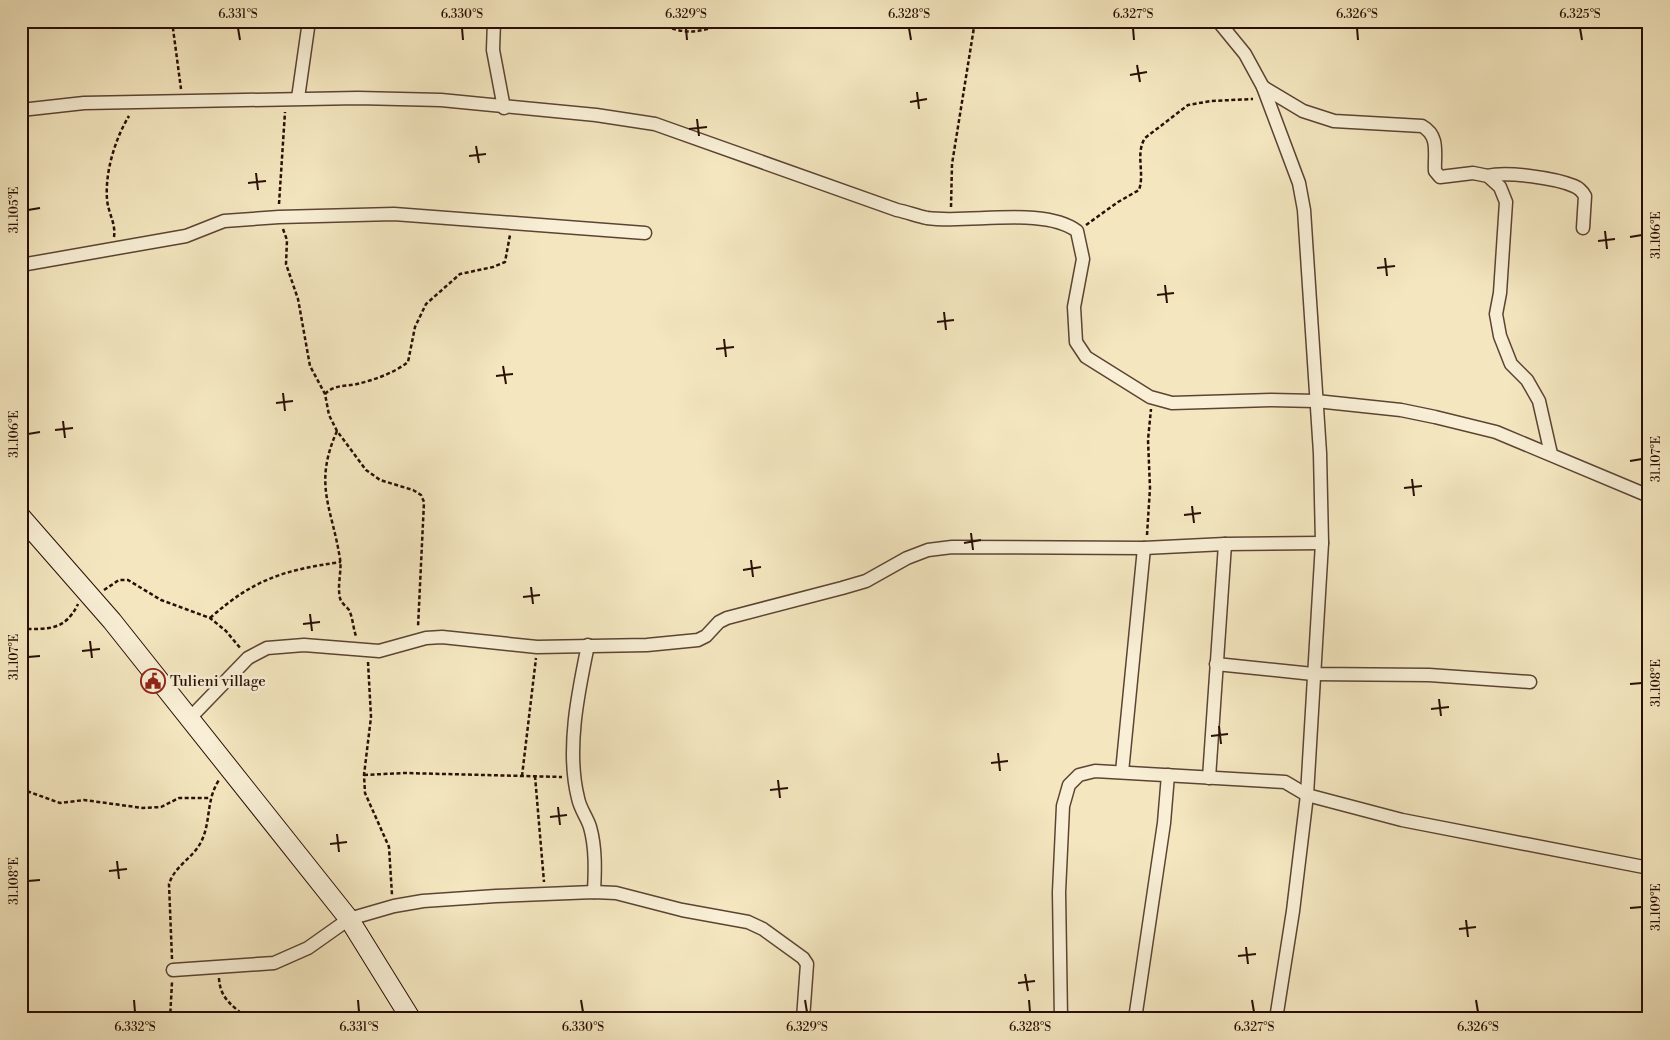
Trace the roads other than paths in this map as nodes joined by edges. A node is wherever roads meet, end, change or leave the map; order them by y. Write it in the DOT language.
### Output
graph roads {
  1 [pos="309,21"];
  2 [pos="494,21"];
  3 [pos="1218,21"];
  4 [pos="1265,92"];
  5 [pos="292,98"];
  6 [pos="504,108"];
  7 [pos="21,110"];
  8 [pos="1488,176"];
  9 [pos="1583,228"];
  10 [pos="645,233"];
  11 [pos="21,265"];
  12 [pos="1316,401"];
  13 [pos="1551,454"];
  14 [pos="1649,496"];
  15 [pos="21,517"];
  16 [pos="1322,543"];
  17 [pos="1225,544"];
  18 [pos="1144,548"];
  19 [pos="588,645"];
  20 [pos="1216,664"];
  21 [pos="1313,674"];
  22 [pos="1530,682"];
  23 [pos="190,718"];
  24 [pos="1122,772"];
  25 [pos="1168,775"];
  26 [pos="1209,778"];
  27 [pos="1307,795"];
  28 [pos="1649,868"];
  29 [pos="594,892"];
  30 [pos="349,919"];
  31 [pos="173,970"];
  32 [pos="412,1019"];
  33 [pos="803,1019"];
  34 [pos="1061,1019"];
  35 [pos="1135,1019"];
  36 [pos="1276,1019"];
  1 -- 5 [label="street"];
  2 -- 6 [label="street"];
  3 -- 4 [label="street"];
  4 -- 8 [label="street"];
  4 -- 12 [label="street"];
  5 -- 6 [label="street"];
  5 -- 7 [label="street"];
  6 -- 12 [label="street"];
  8 -- 9 [label="street"];
  8 -- 13 [label="street"];
  10 -- 11 [label="street"];
  12 -- 13 [label="street"];
  12 -- 16 [label="street"];
  13 -- 14 [label="street"];
  15 -- 23 [label="street"];
  16 -- 17 [label="street"];
  16 -- 21 [label="street"];
  17 -- 18 [label="street"];
  17 -- 20 [label="street"];
  18 -- 19 [label="street"];
  18 -- 24 [label="street"];
  19 -- 23 [label="street"];
  19 -- 29 [label="street"];
  20 -- 21 [label="street"];
  20 -- 26 [label="street"];
  21 -- 22 [label="street"];
  21 -- 27 [label="street"];
  23 -- 30 [label="street"];
  24 -- 25 [label="street"];
  24 -- 34 [label="street"];
  25 -- 26 [label="street"];
  25 -- 35 [label="street"];
  26 -- 27 [label="street"];
  27 -- 28 [label="street"];
  27 -- 36 [label="street"];
  29 -- 30 [label="street"];
  29 -- 33 [label="street"];
  30 -- 31 [label="street"];
  30 -- 32 [label="street"];
}
